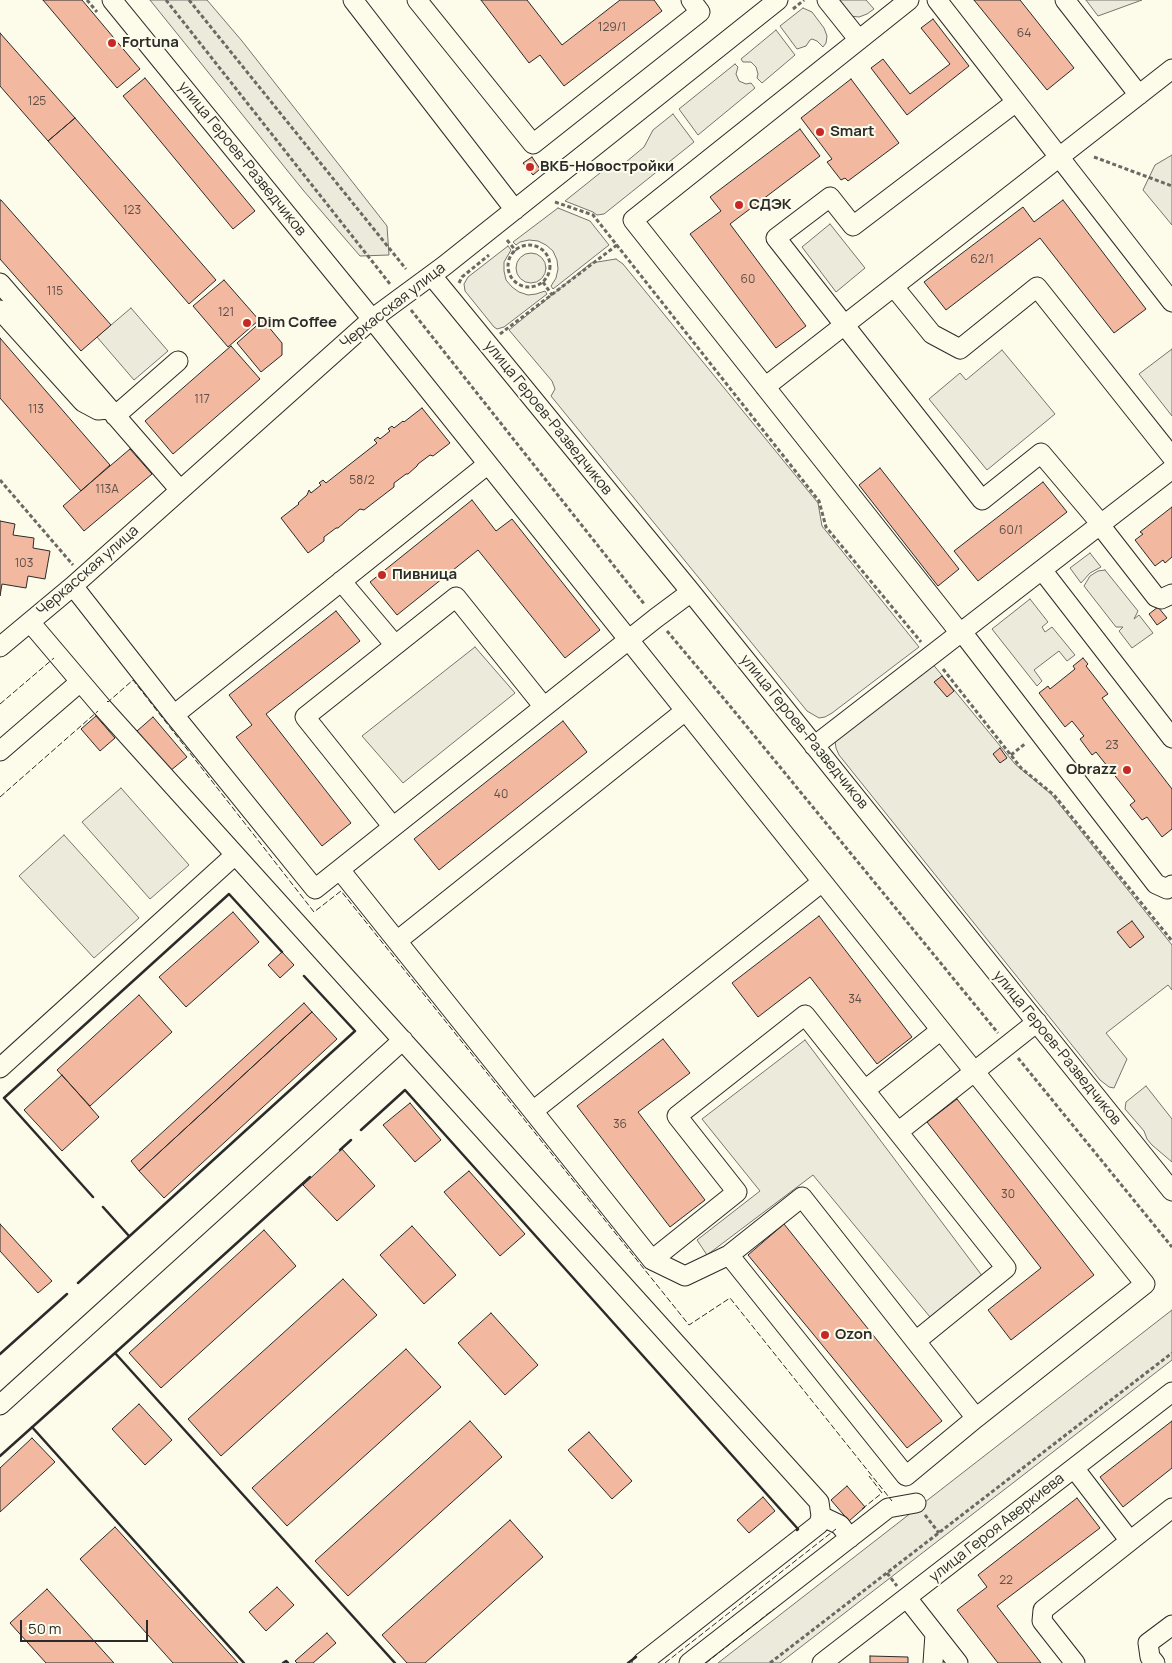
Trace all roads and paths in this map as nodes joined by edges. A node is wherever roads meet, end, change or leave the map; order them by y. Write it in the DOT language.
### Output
graph roads {
  1 [pos="112,0"];
  2 [pos="166,0"];
  3 [pos="189,0"];
  4 [pos="353,0"];
  5 [pos="416,0"];
  6 [pos="691,0"];
  7 [pos="804,0"];
  8 [pos="827,0"];
  9 [pos="909,0"];
  10 [pos="937,0"];
  11 [pos="1065,0"];
  12 [pos="784,6"];
  13 [pos="859,40"];
  14 [pos="1172,69"];
  15 [pos="1140,95"];
  16 [pos="1016,102"];
  17 [pos="1059,158"];
  18 [pos="1094,158"];
  19 [pos="1172,186"];
  20 [pos="562,196"];
  21 [pos="555,202"];
  22 [pos="548,207"];
  23 [pos="515,210"];
  24 [pos="514,235"];
  25 [pos="507,240"];
  26 [pos="617,245"];
  27 [pos="501,246"];
  28 [pos="494,251"];
  29 [pos="516,251"];
  30 [pos="406,270"];
  31 [pos="432,276"];
  32 [pos="543,282"];
  33 [pos="1,285"];
  34 [pos="894,287"];
  35 [pos="459,289"];
  36 [pos="552,295"];
  37 [pos="401,298"];
  38 [pos="1172,302"];
  39 [pos="0,310"];
  40 [pos="372,319"];
  41 [pos="844,326"];
  42 [pos="494,333"];
  43 [pos="178,361"];
  44 [pos="765,387"];
  45 [pos="111,412"];
  46 [pos="1172,458"];
  47 [pos="488,464"];
  48 [pos="1172,469"];
  49 [pos="0,480"];
  50 [pos="180,490"];
  51 [pos="1100,525"];
  52 [pos="74,565"];
  53 [pos="1042,570"];
  54 [pos="341,581"];
  55 [pos="73,586"];
  56 [pos="691,592"];
  57 [pos="1172,594"];
  58 [pos="656,618"];
  59 [pos="35,628"];
  60 [pos="961,633"];
  61 [pos="628,639"];
  62 [pos="395,645"];
  63 [pos="0,647"];
  64 [pos="932,655"];
  65 [pos="80,682"];
  66 [pos="544,707"];
  67 [pos="685,711"];
  68 [pos="174,716"];
  69 [pos="1172,738"];
  70 [pos="814,746"];
  71 [pos="0,751"];
  72 [pos="393,827"];
  73 [pos="235,854"];
  74 [pos="340,870"];
  75 [pos="822,882"];
  76 [pos="1170,890"];
  77 [pos="397,941"];
  78 [pos="1172,941"];
  79 [pos="1037,1022"];
  80 [pos="941,1030"];
  81 [pos="403,1040"];
  82 [pos="1008,1046"];
  83 [pos="0,1068"];
  84 [pos="975,1072"];
  85 [pos="865,1090"];
  86 [pos="534,1111"];
  87 [pos="898,1132"];
  88 [pos="1172,1191"];
  89 [pos="1172,1247"];
  90 [pos="729,1255"];
  91 [pos="652,1260"];
  92 [pos="916,1341"];
  93 [pos="1172,1353"];
  94 [pos="1172,1392"];
  95 [pos="0,1404"];
  96 [pos="976,1418"];
  97 [pos="1074,1468"];
  98 [pos="916,1503"];
  99 [pos="1172,1508"];
  100 [pos="821,1516"];
  101 [pos="850,1538"];
  102 [pos="1130,1541"];
  103 [pos="907,1598"];
  104 [pos="1172,1625"];
  105 [pos="935,1634"];
  106 [pos="642,1663"];
  107 [pos="690,1663"];
  108 [pos="770,1663"];
  109 [pos="822,1663"];
  110 [pos="933,1663"];
  111 [pos="958,1663"];
  112 [pos="1075,1663"];
  113 [pos="1155,1663"];
  1 -- 40 [label="street, улица Героев-Разведчиков"];
  2 -- 37 [label="path"];
  3 -- 30 [label="path"];
  4 -- 23 [label="street"];
  5 -- 6 [label="street"];
  7 -- 12 [label="path"];
  8 -- 13 [label="street"];
  9 -- 13 [label="street"];
  10 -- 16 [label="street"];
  11 -- 15 [label="street"];
  12 -- 23 [label="street, Черкасская улица"];
  13 -- 44 [label="street"];
  14 -- 15 [label="street"];
  15 -- 17 [label="street"];
  16 -- 17 [label="street"];
  16 -- 41 [label="street"];
  17 -- 34 [label="street"];
  17 -- 38 [label="street"];
  18 -- 19 [label="path"];
  20 -- 21 [label="path"];
  21 -- 22 [label="path"];
  21 -- 26 [label="path"];
  23 -- 31 [label="street, Черкасская улица"];
  24 -- 25 [label="path"];
  25 -- 27 [label="path"];
  25 -- 29 [label="path"];
  26 -- 36 [label="path"];
  26 -- 64 [label="path"];
  28 -- 35 [label="path"];
  29 -- 32 [label="path"];
  29 -- 32 [label="path"];
  31 -- 37 [label="street, Черкасская улица"];
  31 -- 56 [label="street, улица Героев-Разведчиков"];
  32 -- 36 [label="path"];
  33 -- 45 [label="street"];
  34 -- 41 [label="street"];
  34 -- 46 [label="street"];
  36 -- 42 [label="path"];
  37 -- 40 [label="street, Черкасская улица"];
  37 -- 58 [label="path"];
  39 -- 45 [label="street"];
  40 -- 47 [label="street, улица Героев-Разведчиков"];
  40 -- 50 [label="street, Черкасская улица"];
  41 -- 44 [label="street"];
  41 -- 51 [label="street"];
  43 -- 45 [label="street"];
  44 -- 60 [label="street"];
  45 -- 50 [label="street"];
  47 -- 54 [label="street"];
  47 -- 61 [label="street, улица Героев-Разведчиков"];
  48 -- 51 [label="street"];
  49 -- 52 [label="path"];
  50 -- 55 [label="street, Черкасская улица"];
  51 -- 53 [label="street"];
  51 -- 57 [label="street"];
  53 -- 60 [label="street"];
  53 -- 69 [label="street"];
  54 -- 62 [label="street"];
  54 -- 68 [label="street"];
  55 -- 63 [label="street, Черкасская улица"];
  55 -- 68 [label="street"];
  56 -- 58 [label="street"];
  56 -- 70 [label="street, улица Героев-Разведчиков"];
  58 -- 61 [label="street"];
  58 -- 82 [label="path"];
  59 -- 65 [label="street"];
  60 -- 64 [label="street"];
  60 -- 76 [label="street"];
  61 -- 66 [label="street"];
  61 -- 67 [label="street, улица Героев-Разведчиков"];
  62 -- 66 [label="street"];
  62 -- 72 [label="street"];
  64 -- 70 [label="street"];
  64 -- 78 [label="path"];
  65 -- 71 [label="street"];
  65 -- 73 [label="street"];
  66 -- 72 [label="street"];
  67 -- 75 [label="street, улица Героев-Разведчиков"];
  67 -- 77 [label="street"];
  68 -- 74 [label="street"];
  70 -- 79 [label="street, улица Героев-Разведчиков"];
  72 -- 74 [label="street"];
  73 -- 81 [label="street"];
  73 -- 83 [label="street"];
  74 -- 77 [label="street"];
  75 -- 80 [label="street, улица Героев-Разведчиков"];
  75 -- 86 [label="street"];
  77 -- 86 [label="street"];
  79 -- 82 [label="street"];
  79 -- 88 [label="street, улица Героев-Разведчиков"];
  80 -- 84 [label="street, улица Героев-Разведчиков"];
  80 -- 85 [label="street"];
  81 -- 95 [label="street"];
  81 -- 100 [label="street"];
  82 -- 84 [label="street"];
  82 -- 89 [label="path"];
  84 -- 87 [label="street"];
  84 -- 96 [label="street, улица Героев-Разведчиков"];
  85 -- 87 [label="street"];
  85 -- 91 [label="street"];
  86 -- 91 [label="street"];
  87 -- 92 [label="street"];
  90 -- 91 [label="street"];
  90 -- 92 [label="street"];
  90 -- 96 [label="street"];
  92 -- 96 [label="street"];
  93 -- 108 [label="path"];
  94 -- 97 [label="street, улица Героя Аверкиева"];
  97 -- 102 [label="street"];
  97 -- 103 [label="street, улица Героя Аверкиева"];
  98 -- 101 [label="street"];
  99 -- 102 [label="street"];
  100 -- 101 [label="street"];
  100 -- 106 [label="street"];
  101 -- 107 [label="street"];
  102 -- 112 [label="street"];
  103 -- 105 [label="street"];
  103 -- 109 [label="street, улица Героя Аверкиева"];
  104 -- 113 [label="street"];
  105 -- 110 [label="street"];
  105 -- 111 [label="street"];
}
